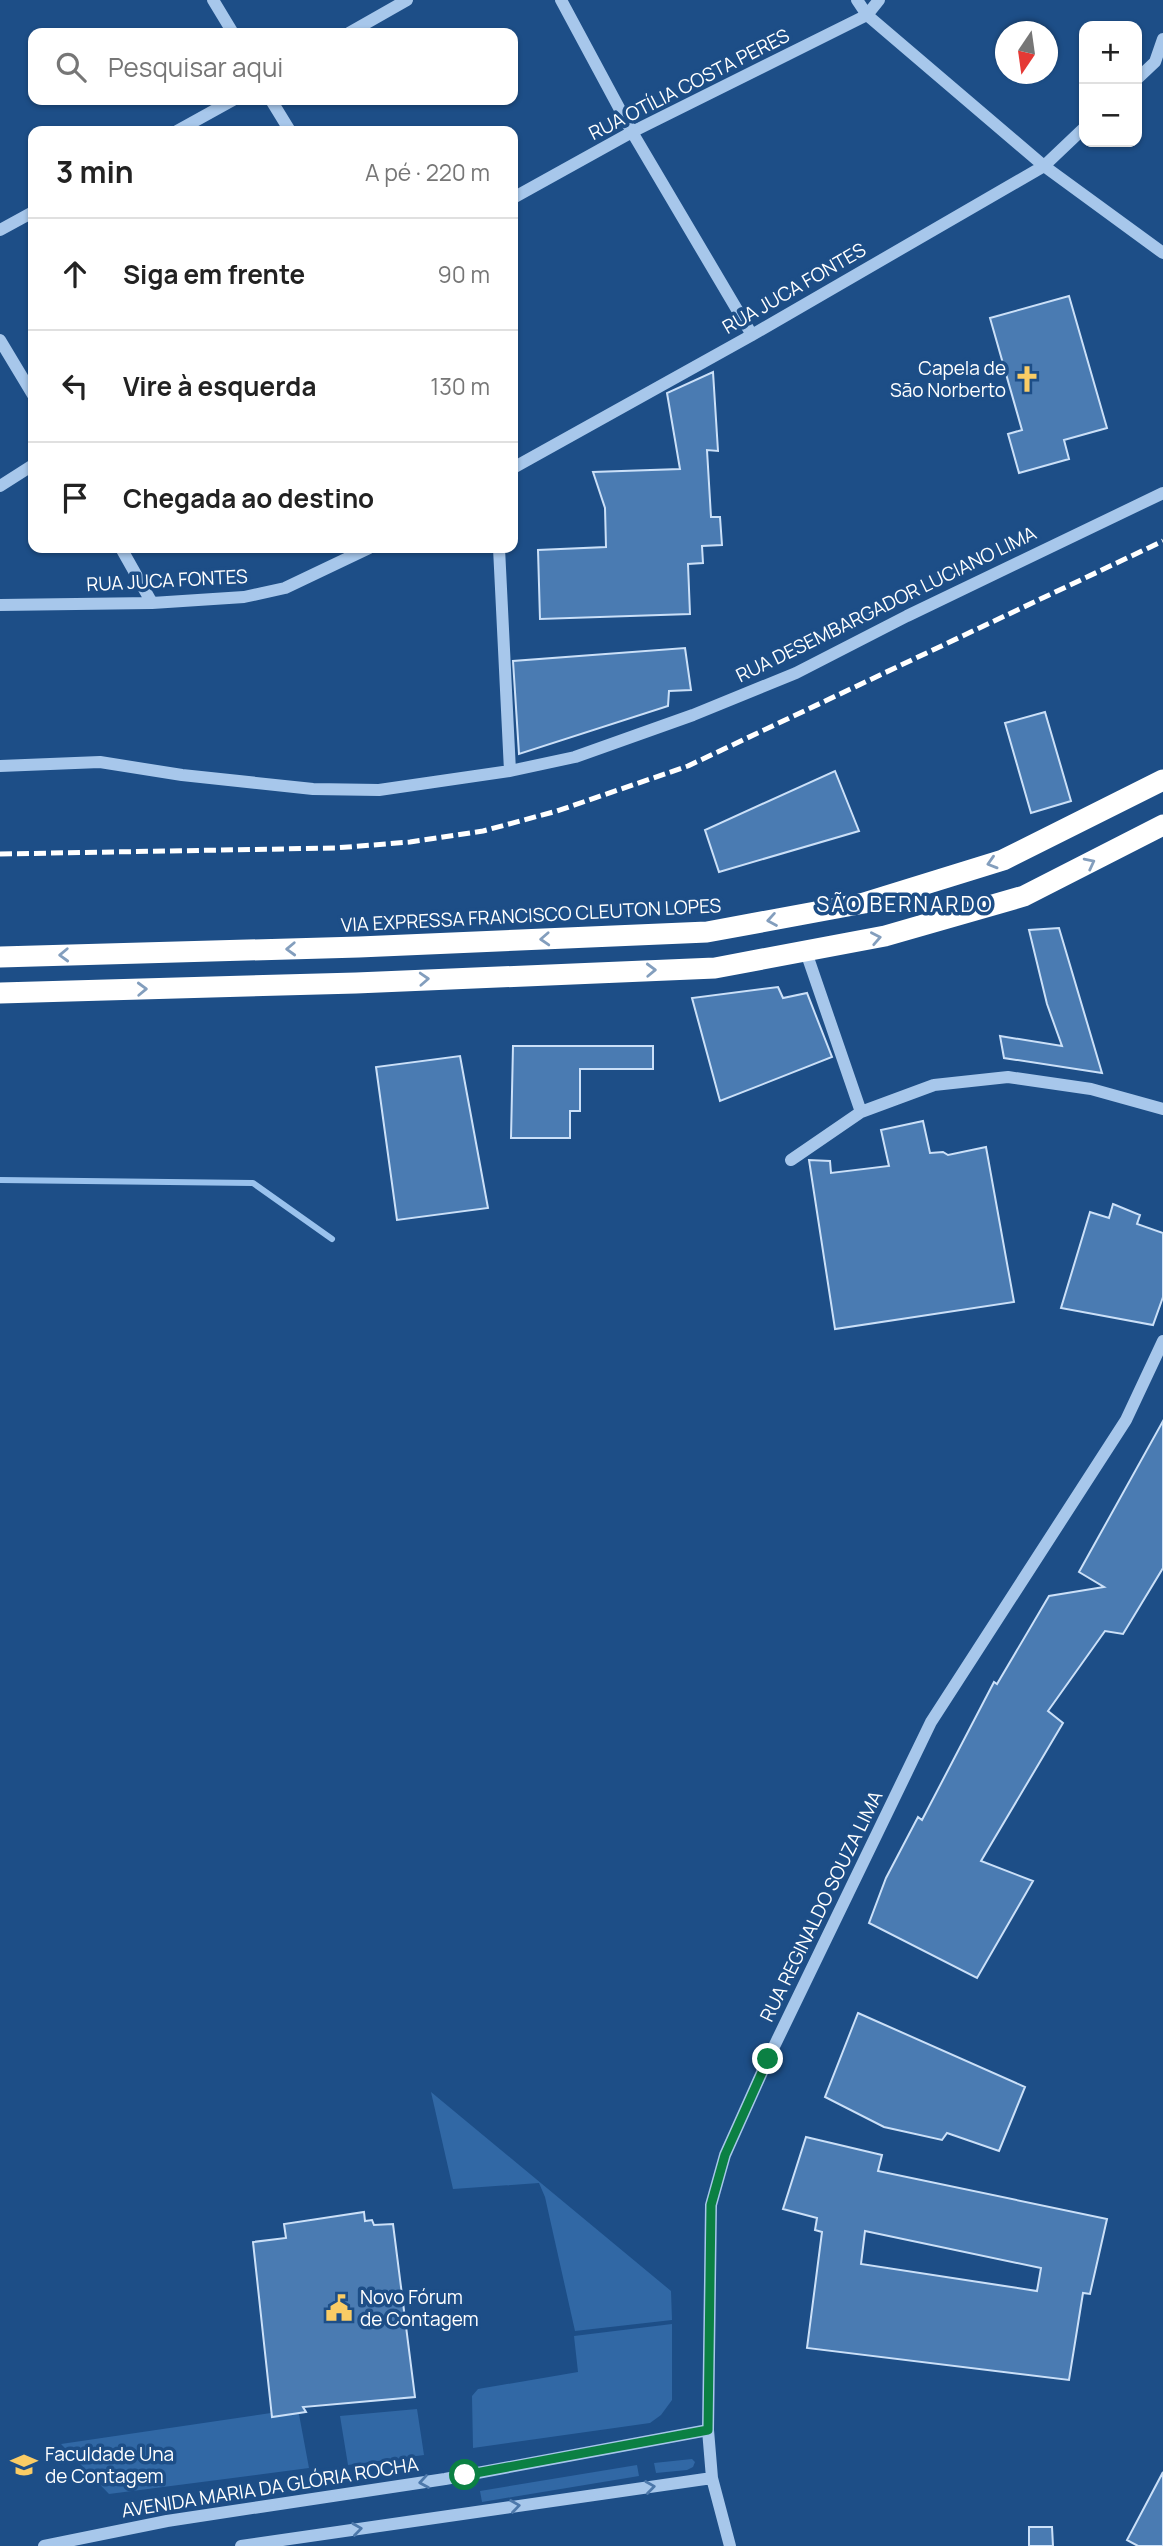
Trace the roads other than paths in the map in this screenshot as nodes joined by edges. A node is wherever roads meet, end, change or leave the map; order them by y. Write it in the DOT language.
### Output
graph roads {
  1 [pos="213,0"];
  2 [pos="407,0"];
  3 [pos="561,0"];
  4 [pos="857,0"];
  5 [pos="879,0"];
  6 [pos="867,15"];
  7 [pos="230,28"];
  8 [pos="358,28"];
  9 [pos="1163,38"];
  10 [pos="1159,65"];
  11 [pos="1142,76"];
  12 [pos="224,105"];
  13 [pos="274,105"];
  14 [pos="186,126"];
  15 [pos="287,126"];
  16 [pos="632,132"];
  17 [pos="1079,133"];
  18 [pos="1044,166"];
  19 [pos="518,195"];
  20 [pos="28,215"];
  21 [pos="0,230"];
  22 [pos="1163,253"];
  23 [pos="752,335"];
  24 [pos="0,340"];
  25 [pos="28,387"];
  26 [pos="518,465"];
  27 [pos="28,468"];
  28 [pos="0,486"];
  29 [pos="1163,493"];
  30 [pos="124,553"];
  31 [pos="358,553"];
  32 [pos="499,553"];
  33 [pos="152,603"];
  34 [pos="0,605"];
  35 [pos="0,766"];
  36 [pos="510,771"];
  37 [pos="1163,780"];
  38 [pos="1163,825"];
  39 [pos="806,952"];
  40 [pos="0,957"];
  41 [pos="0,993"];
  42 [pos="1163,1109"];
  43 [pos="862,1112"];
  44 [pos="791,1160"];
  45 [pos="1163,1341"];
  46 [pos="708,2430"];
  47 [pos="712,2478"];
  48 [pos="44,2546"];
  49 [pos="241,2546"];
  50 [pos="730,2546"];
  1 -- 7 [label="street"];
  2 -- 8 [label="street"];
  3 -- 16 [label="street"];
  4 -- 6 [label="street"];
  5 -- 6 [label="street, RUA OTÍLIA COSTA PERES"];
  6 -- 16 [label="street, RUA OTÍLIA COSTA PERES"];
  6 -- 18 [label="street"];
  9 -- 10 [label="street"];
  10 -- 11 [label="street"];
  12 -- 14 [label="street"];
  13 -- 15 [label="street"];
  16 -- 19 [label="street, RUA OTÍLIA COSTA PERES"];
  16 -- 23 [label="street"];
  17 -- 18 [label="street, RUA JUCA FONTES"];
  18 -- 22 [label="street"];
  18 -- 23 [label="street, RUA JUCA FONTES"];
  20 -- 21 [label="street"];
  23 -- 26 [label="street, RUA JUCA FONTES"];
  24 -- 25 [label="street"];
  27 -- 28 [label="street"];
  29 -- 36 [label="street, RUA DESEMBARGADOR LUCIANO LIMA"];
  30 -- 33 [label="street"];
  31 -- 33 [label="street, RUA JUCA FONTES"];
  32 -- 36 [label="street"];
  33 -- 34 [label="street, RUA JUCA FONTES"];
  35 -- 36 [label="street, RUA DESEMBARGADOR LUCIANO LIMA"];
  37 -- 40 [label="highway, VIA EXPRESSA FRANCISCO CLEUTON LOPES, one-way"];
  39 -- 38 [label="highway, one-way"];
  41 -- 39 [label="highway, one-way"];
  39 -- 43 [label="street"];
  42 -- 43 [label="street"];
  43 -- 44 [label="street"];
  45 -- 46 [label="street, RUA REGINALDO SOUZA LIMA"];
  46 -- 47 [label="street, RUA REGINALDO SOUZA LIMA"];
  46 -- 48 [label="street, AVENIDA MARIA DA GLÓRIA ROCHA, one-way"];
  49 -- 47 [label="street, one-way"];
  47 -- 50 [label="street, RUA REGINALDO SOUZA LIMA"];
}
